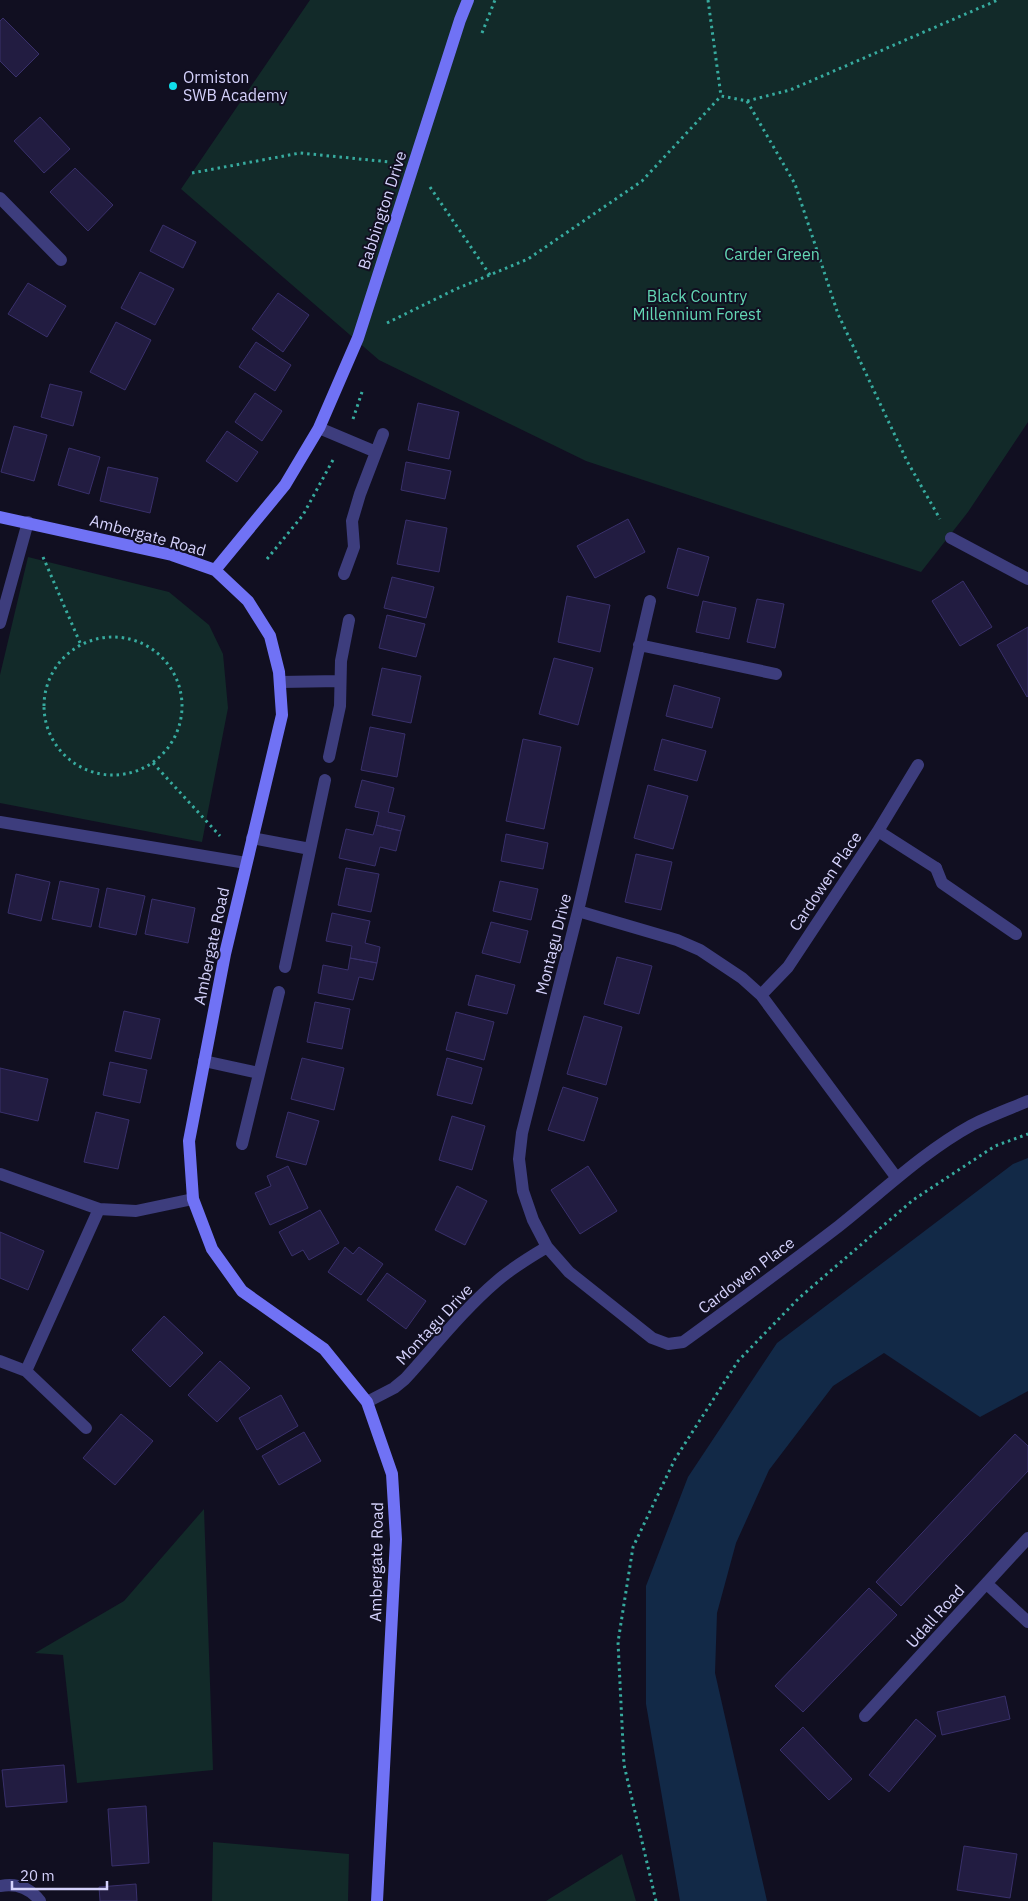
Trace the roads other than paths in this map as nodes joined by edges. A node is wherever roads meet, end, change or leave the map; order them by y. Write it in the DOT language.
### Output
graph roads {
  1 [pos="468,0"];
  2 [pos="0,198"];
  3 [pos="61,260"];
  4 [pos="319,428"];
  5 [pos="383,434"];
  6 [pos="376,452"];
  7 [pos="0,517"];
  8 [pos="28,522"];
  9 [pos="951,538"];
  10 [pos="214,570"];
  11 [pos="344,574"];
  12 [pos="1028,580"];
  13 [pos="650,600"];
  14 [pos="349,620"];
  15 [pos="0,623"];
  16 [pos="639,645"];
  17 [pos="776,674"];
  18 [pos="340,681"];
  19 [pos="280,682"];
  20 [pos="329,757"];
  21 [pos="918,765"];
  22 [pos="324,780"];
  23 [pos="0,822"];
  24 [pos="878,830"];
  25 [pos="252,838"];
  26 [pos="310,849"];
  27 [pos="246,863"];
  28 [pos="578,911"];
  29 [pos="1016,934"];
  30 [pos="285,967"];
  31 [pos="279,992"];
  32 [pos="761,995"];
  33 [pos="204,1061"];
  34 [pos="259,1073"];
  35 [pos="1028,1101"];
  36 [pos="242,1144"];
  37 [pos="0,1174"];
  38 [pos="896,1178"];
  39 [pos="192,1198"];
  40 [pos="99,1209"];
  41 [pos="547,1247"];
  42 [pos="609,1303"];
  43 [pos="0,1361"];
  44 [pos="26,1371"];
  45 [pos="367,1402"];
  46 [pos="86,1428"];
  47 [pos="1028,1538"];
  48 [pos="987,1584"];
  49 [pos="1028,1622"];
  50 [pos="866,1716"];
  51 [pos="0,1886"];
  52 [pos="40,1901"];
  53 [pos="377,1901"];
  1 -- 4 [label="street, Babbington Drive"];
  2 -- 3 [label="street"];
  4 -- 6 [label="street"];
  4 -- 10 [label="street, Babbington Drive"];
  5 -- 6 [label="street"];
  6 -- 11 [label="street"];
  7 -- 8 [label="street, Ambergate Road"];
  8 -- 10 [label="street, Ambergate Road"];
  8 -- 15 [label="street"];
  9 -- 12 [label="street"];
  10 -- 19 [label="street, Ambergate Road"];
  13 -- 16 [label="street, Montagu Drive"];
  14 -- 18 [label="street"];
  16 -- 17 [label="street"];
  16 -- 28 [label="street, Montagu Drive"];
  18 -- 19 [label="street"];
  18 -- 20 [label="street"];
  19 -- 25 [label="street, Ambergate Road"];
  21 -- 24 [label="street, Cardowen Place"];
  22 -- 26 [label="street"];
  23 -- 27 [label="street"];
  24 -- 29 [label="street, Cardowen Place"];
  24 -- 32 [label="street, Cardowen Place"];
  25 -- 26 [label="street"];
  25 -- 27 [label="street, Ambergate Road"];
  26 -- 30 [label="street"];
  27 -- 33 [label="street, Ambergate Road"];
  28 -- 32 [label="street"];
  28 -- 41 [label="street, Montagu Drive"];
  31 -- 34 [label="street"];
  32 -- 38 [label="street"];
  33 -- 34 [label="street"];
  33 -- 39 [label="street, Ambergate Road"];
  34 -- 36 [label="street"];
  35 -- 38 [label="street, Cardowen Place"];
  37 -- 40 [label="street"];
  38 -- 42 [label="street, Cardowen Place"];
  39 -- 40 [label="street"];
  39 -- 45 [label="street, Ambergate Road"];
  40 -- 44 [label="street"];
  41 -- 42 [label="street, Montagu Drive"];
  41 -- 45 [label="street, Montagu Drive"];
  43 -- 44 [label="street"];
  44 -- 46 [label="street"];
  45 -- 53 [label="street, Ambergate Road"];
  47 -- 48 [label="street, Udall Road"];
  48 -- 49 [label="street"];
  48 -- 50 [label="street, Udall Road"];
  51 -- 52 [label="street"];
}
